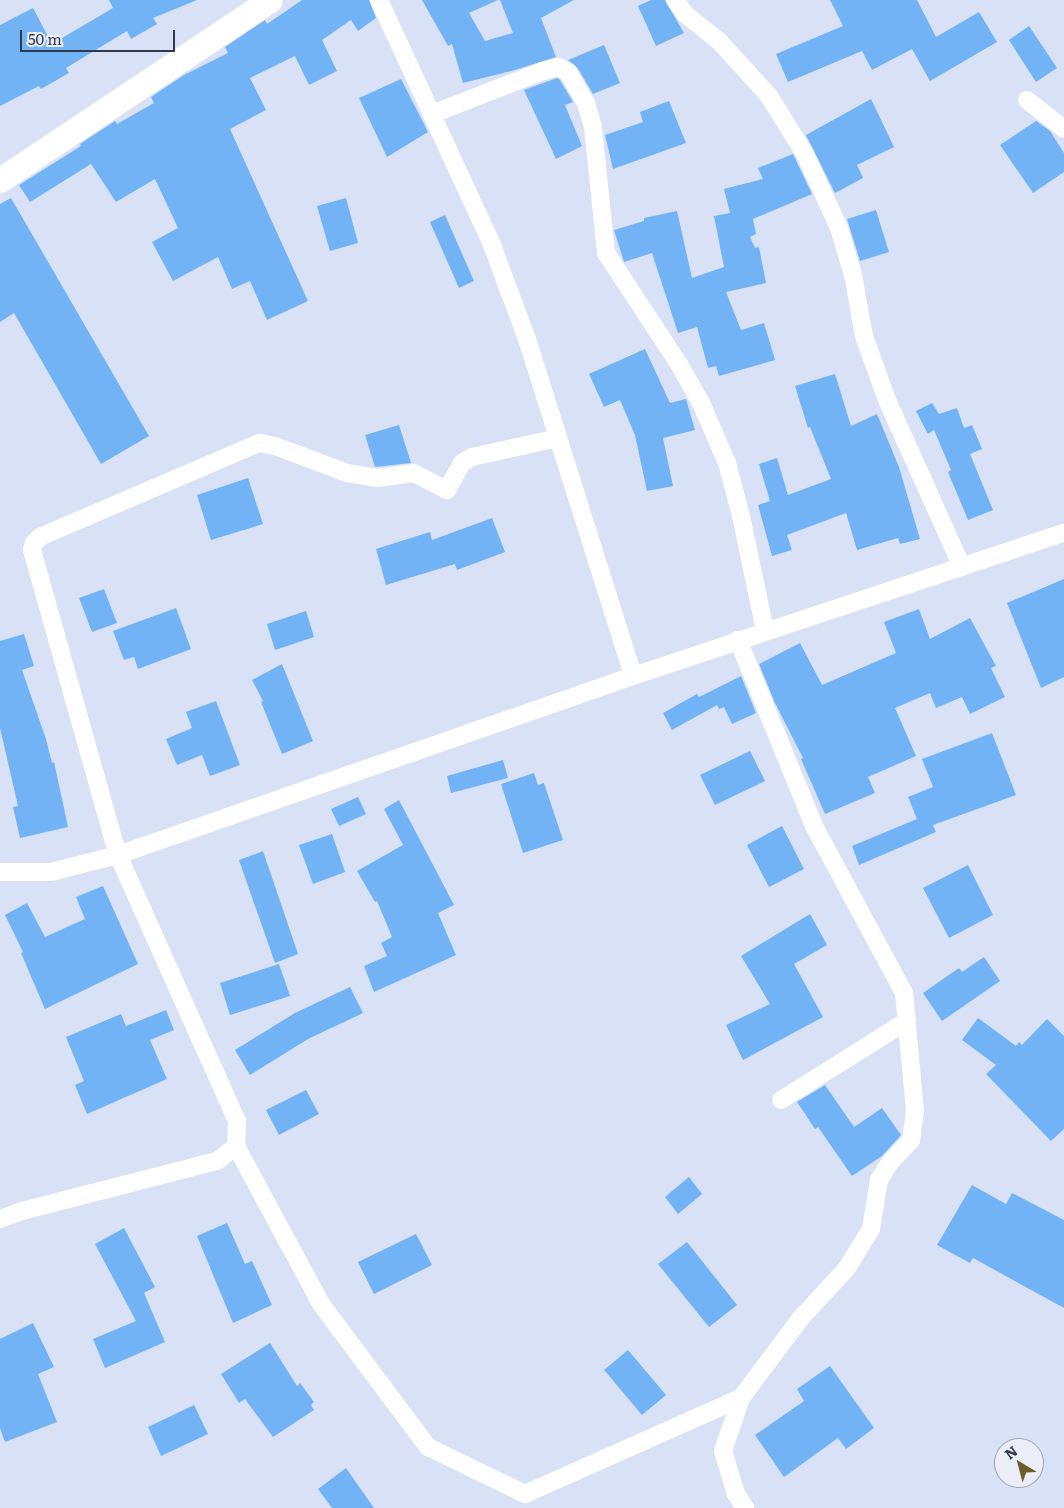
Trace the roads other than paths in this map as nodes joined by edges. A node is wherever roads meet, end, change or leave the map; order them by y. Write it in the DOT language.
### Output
graph roads {
  1 [pos="270,0"];
  2 [pos="379,0"];
  3 [pos="675,0"];
  4 [pos="1027,100"];
  5 [pos="432,114"];
  6 [pos="1064,129"];
  7 [pos="0,180"];
  8 [pos="558,438"];
  9 [pos="1064,533"];
  10 [pos="962,567"];
  11 [pos="765,631"];
  12 [pos="738,640"];
  13 [pos="633,676"];
  14 [pos="118,855"];
  15 [pos="0,872"];
  16 [pos="907,1021"];
  17 [pos="781,1100"];
  18 [pos="236,1146"];
  19 [pos="0,1219"];
  20 [pos="741,1398"];
  21 [pos="745,1508"];
  1 -- 7 [label="main road"];
  2 -- 5 [label="street"];
  3 -- 10 [label="street"];
  4 -- 6 [label="street"];
  5 -- 8 [label="street"];
  5 -- 11 [label="street"];
  8 -- 13 [label="street"];
  8 -- 14 [label="street"];
  9 -- 10 [label="street"];
  10 -- 11 [label="street"];
  11 -- 12 [label="street"];
  12 -- 13 [label="street"];
  12 -- 16 [label="street"];
  13 -- 14 [label="street"];
  14 -- 15 [label="street"];
  14 -- 18 [label="street"];
  16 -- 17 [label="street"];
  16 -- 20 [label="street"];
  18 -- 19 [label="street"];
  18 -- 20 [label="street"];
  20 -- 21 [label="street"];
}
